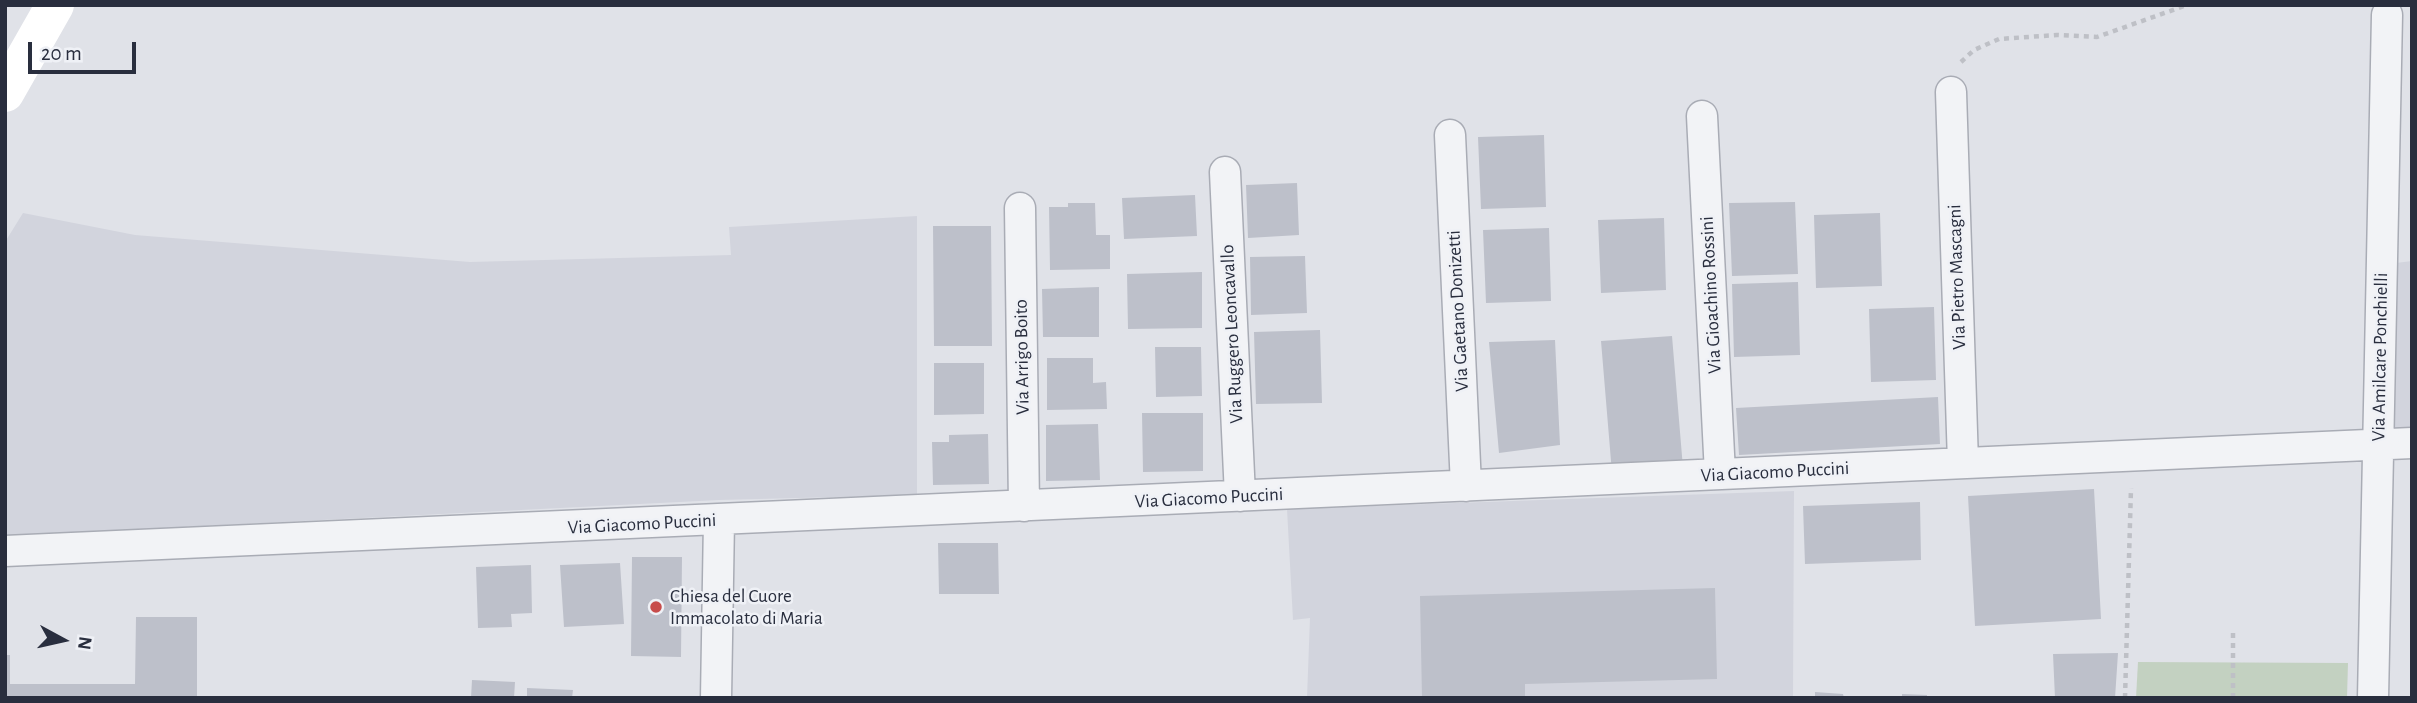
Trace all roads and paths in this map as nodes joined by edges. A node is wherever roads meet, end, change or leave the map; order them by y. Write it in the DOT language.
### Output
graph roads {
  1 [pos="55,5"];
  2 [pos="2188,5"];
  3 [pos="2387,15"];
  4 [pos="1951,92"];
  5 [pos="5,93"];
  6 [pos="1702,116"];
  7 [pos="1450,135"];
  8 [pos="1225,172"];
  9 [pos="1020,208"];
  10 [pos="2412,443"];
  11 [pos="2378,444"];
  12 [pos="2132,456"];
  13 [pos="1962,463"];
  14 [pos="1720,474"];
  15 [pos="1466,486"];
  16 [pos="1240,496"];
  17 [pos="1024,506"];
  18 [pos="719,520"];
  19 [pos="5,551"];
  20 [pos="2233,629"];
  21 [pos="716,698"];
  22 [pos="2125,698"];
  23 [pos="2233,698"];
  24 [pos="2373,698"];
  1 -- 5 [label="main road"];
  2 -- 4 [label="path"];
  3 -- 11 [label="street, Via Amilcare Ponchielli"];
  4 -- 13 [label="street, Via Pietro Mascagni"];
  6 -- 14 [label="street, Via Gioachino Rossini"];
  7 -- 15 [label="street, Via Gaetano Donizetti"];
  8 -- 16 [label="street, Via Ruggero Leoncavallo"];
  9 -- 17 [label="street, Via Arrigo Boito"];
  10 -- 11 [label="street, Via Giacomo Puccini"];
  11 -- 12 [label="street, Via Giacomo Puccini"];
  11 -- 24 [label="street, Via Amilcare Ponchielli"];
  12 -- 13 [label="street, Via Giacomo Puccini"];
  12 -- 22 [label="path"];
  13 -- 14 [label="street, Via Giacomo Puccini"];
  14 -- 15 [label="street, Via Giacomo Puccini"];
  15 -- 16 [label="street, Via Giacomo Puccini"];
  16 -- 17 [label="street, Via Giacomo Puccini"];
  17 -- 18 [label="street, Via Giacomo Puccini"];
  18 -- 19 [label="street, Via Giacomo Puccini"];
  18 -- 21 [label="street"];
  20 -- 23 [label="path"];
}
